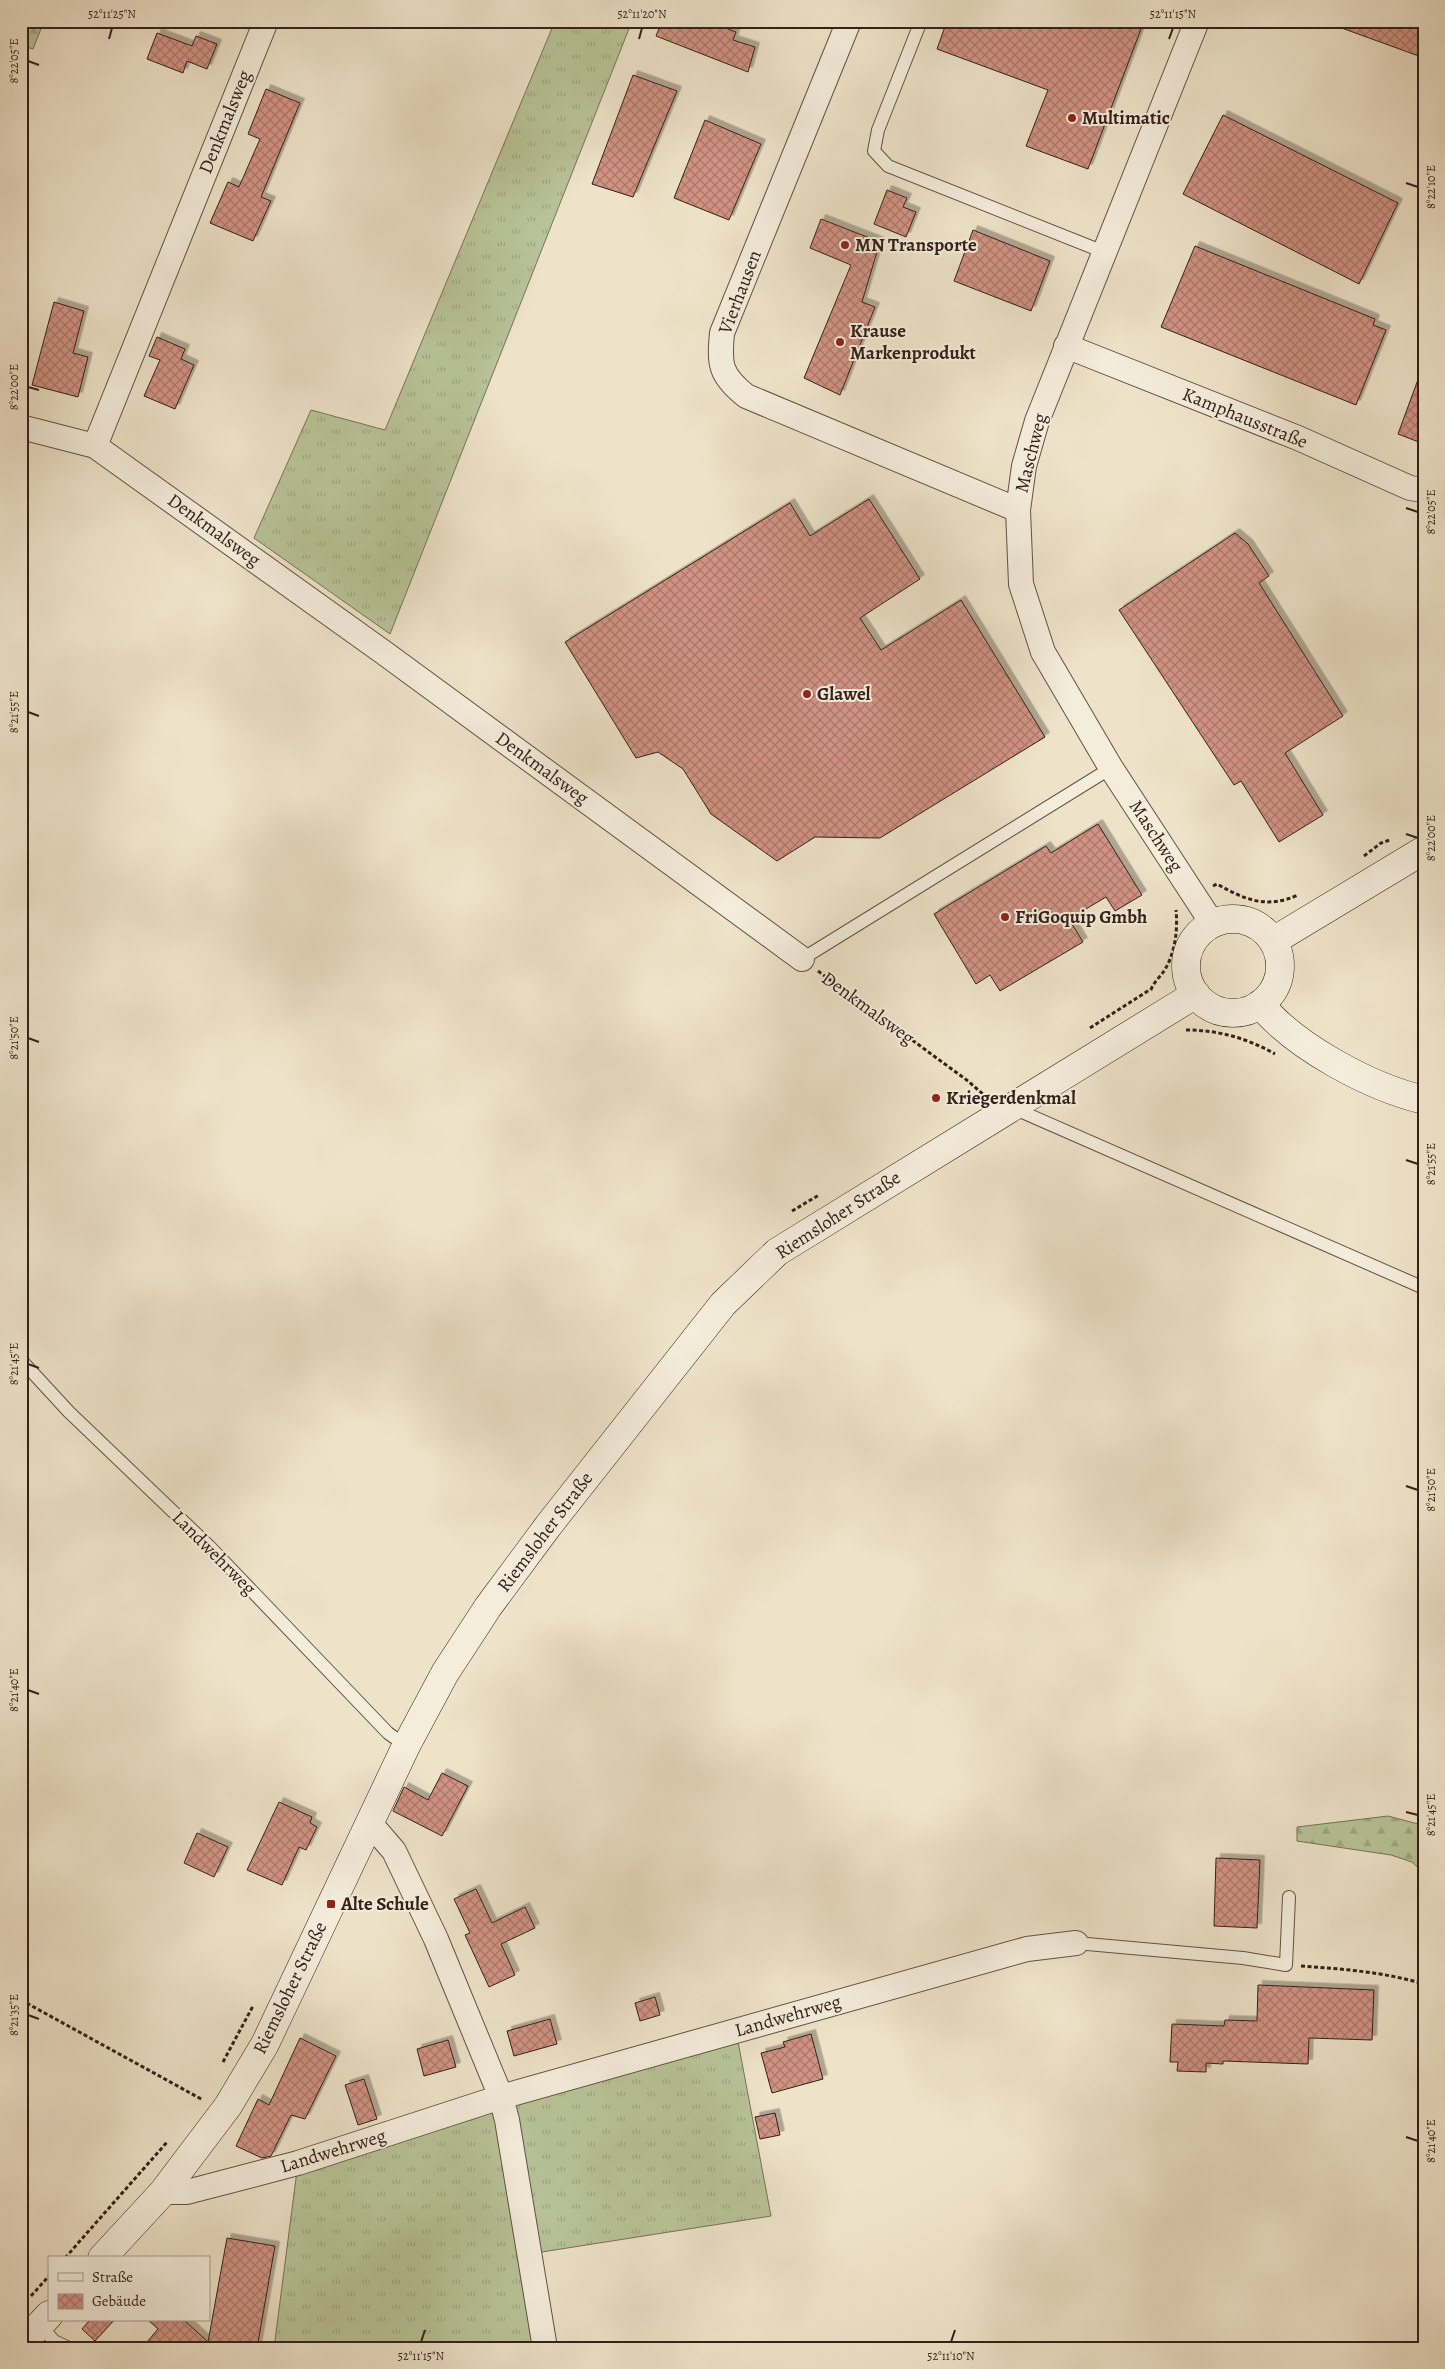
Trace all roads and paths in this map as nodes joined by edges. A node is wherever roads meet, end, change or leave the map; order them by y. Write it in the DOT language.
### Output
graph roads {
  1 [pos="266,21"];
  2 [pos="849,21"];
  3 [pos="921,21"];
  4 [pos="1197,21"];
  5 [pos="1104,252"];
  6 [pos="1066,346"];
  7 [pos="21,427"];
  8 [pos="95,446"];
  9 [pos="1424,490"];
  10 [pos="1018,510"];
  11 [pos="1111,768"];
  12 [pos="1394,839"];
  13 [pos="1424,850"];
  14 [pos="1359,860"];
  15 [pos="1305,892"];
  16 [pos="1195,896"];
  17 [pos="1212,923"];
  18 [pos="1273,941"];
  19 [pos="802,959"];
  20 [pos="1196,994"];
  21 [pos="1260,1004"];
  22 [pos="1166,1012"];
  23 [pos="1283,1059"];
  24 [pos="985,1096"];
  25 [pos="1424,1100"];
  26 [pos="1010,1107"];
  27 [pos="1424,1288"];
  28 [pos="21,1360"];
  29 [pos="406,1746"];
  30 [pos="369,1822"];
  31 [pos="1289,1897"];
  32 [pos="1076,1943"];
  33 [pos="1286,1965"];
  34 [pos="1424,1984"];
  35 [pos="21,2000"];
  36 [pos="501,2097"];
  37 [pos="228,2106"];
  38 [pos="163,2192"];
  39 [pos="104,2256"];
  40 [pos="48,2279"];
  41 [pos="38,2314"];
  42 [pos="21,2345"];
  43 [pos="69,2348"];
  44 [pos="545,2348"];
  1 -- 8 [label="street, Denkmalsweg"];
  2 -- 10 [label="street, Vierhausen"];
  3 -- 5 [label="lane"];
  4 -- 5 [label="street, Maschweg"];
  5 -- 6 [label="street, Maschweg"];
  6 -- 9 [label="street, Kamphausstraße"];
  6 -- 10 [label="street, Maschweg"];
  7 -- 8 [label="street, Denkmalsweg"];
  8 -- 19 [label="street, Denkmalsweg"];
  10 -- 11 [label="street, Maschweg"];
  11 -- 16 [label="street, Maschweg"];
  11 -- 19 [label="lane"];
  12 -- 14 [label="path"];
  13 -- 18 [label="main road"];
  15 -- 16 [label="path"];
  16 -- 17 [label="street, Maschweg"];
  16 -- 22 [label="path"];
  17 -- 18 [label="main road"];
  17 -- 20 [label="main road"];
  18 -- 21 [label="main road"];
  19 -- 24 [label="path, Denkmalsweg"];
  20 -- 21 [label="main road"];
  20 -- 22 [label="main road, Riemsloher Straße"];
  21 -- 25 [label="main road"];
  22 -- 23 [label="path"];
  22 -- 26 [label="main road, Riemsloher Straße"];
  26 -- 27 [label="lane"];
  26 -- 29 [label="main road, Riemsloher Straße"];
  28 -- 29 [label="lane, Landwehrweg"];
  29 -- 30 [label="main road, Riemsloher Straße"];
  30 -- 36 [label="street"];
  30 -- 37 [label="main road, Riemsloher Straße"];
  31 -- 33 [label="lane"];
  32 -- 33 [label="lane"];
  32 -- 36 [label="street, Landwehrweg"];
  33 -- 34 [label="path"];
  35 -- 37 [label="path"];
  36 -- 38 [label="street, Landwehrweg"];
  36 -- 44 [label="street"];
  37 -- 38 [label="main road, Riemsloher Straße"];
  38 -- 39 [label="main road, Riemsloher Straße"];
  40 -- 41 [label="path"];
  41 -- 42 [label="main road"];
  41 -- 43 [label="lane"];
}
